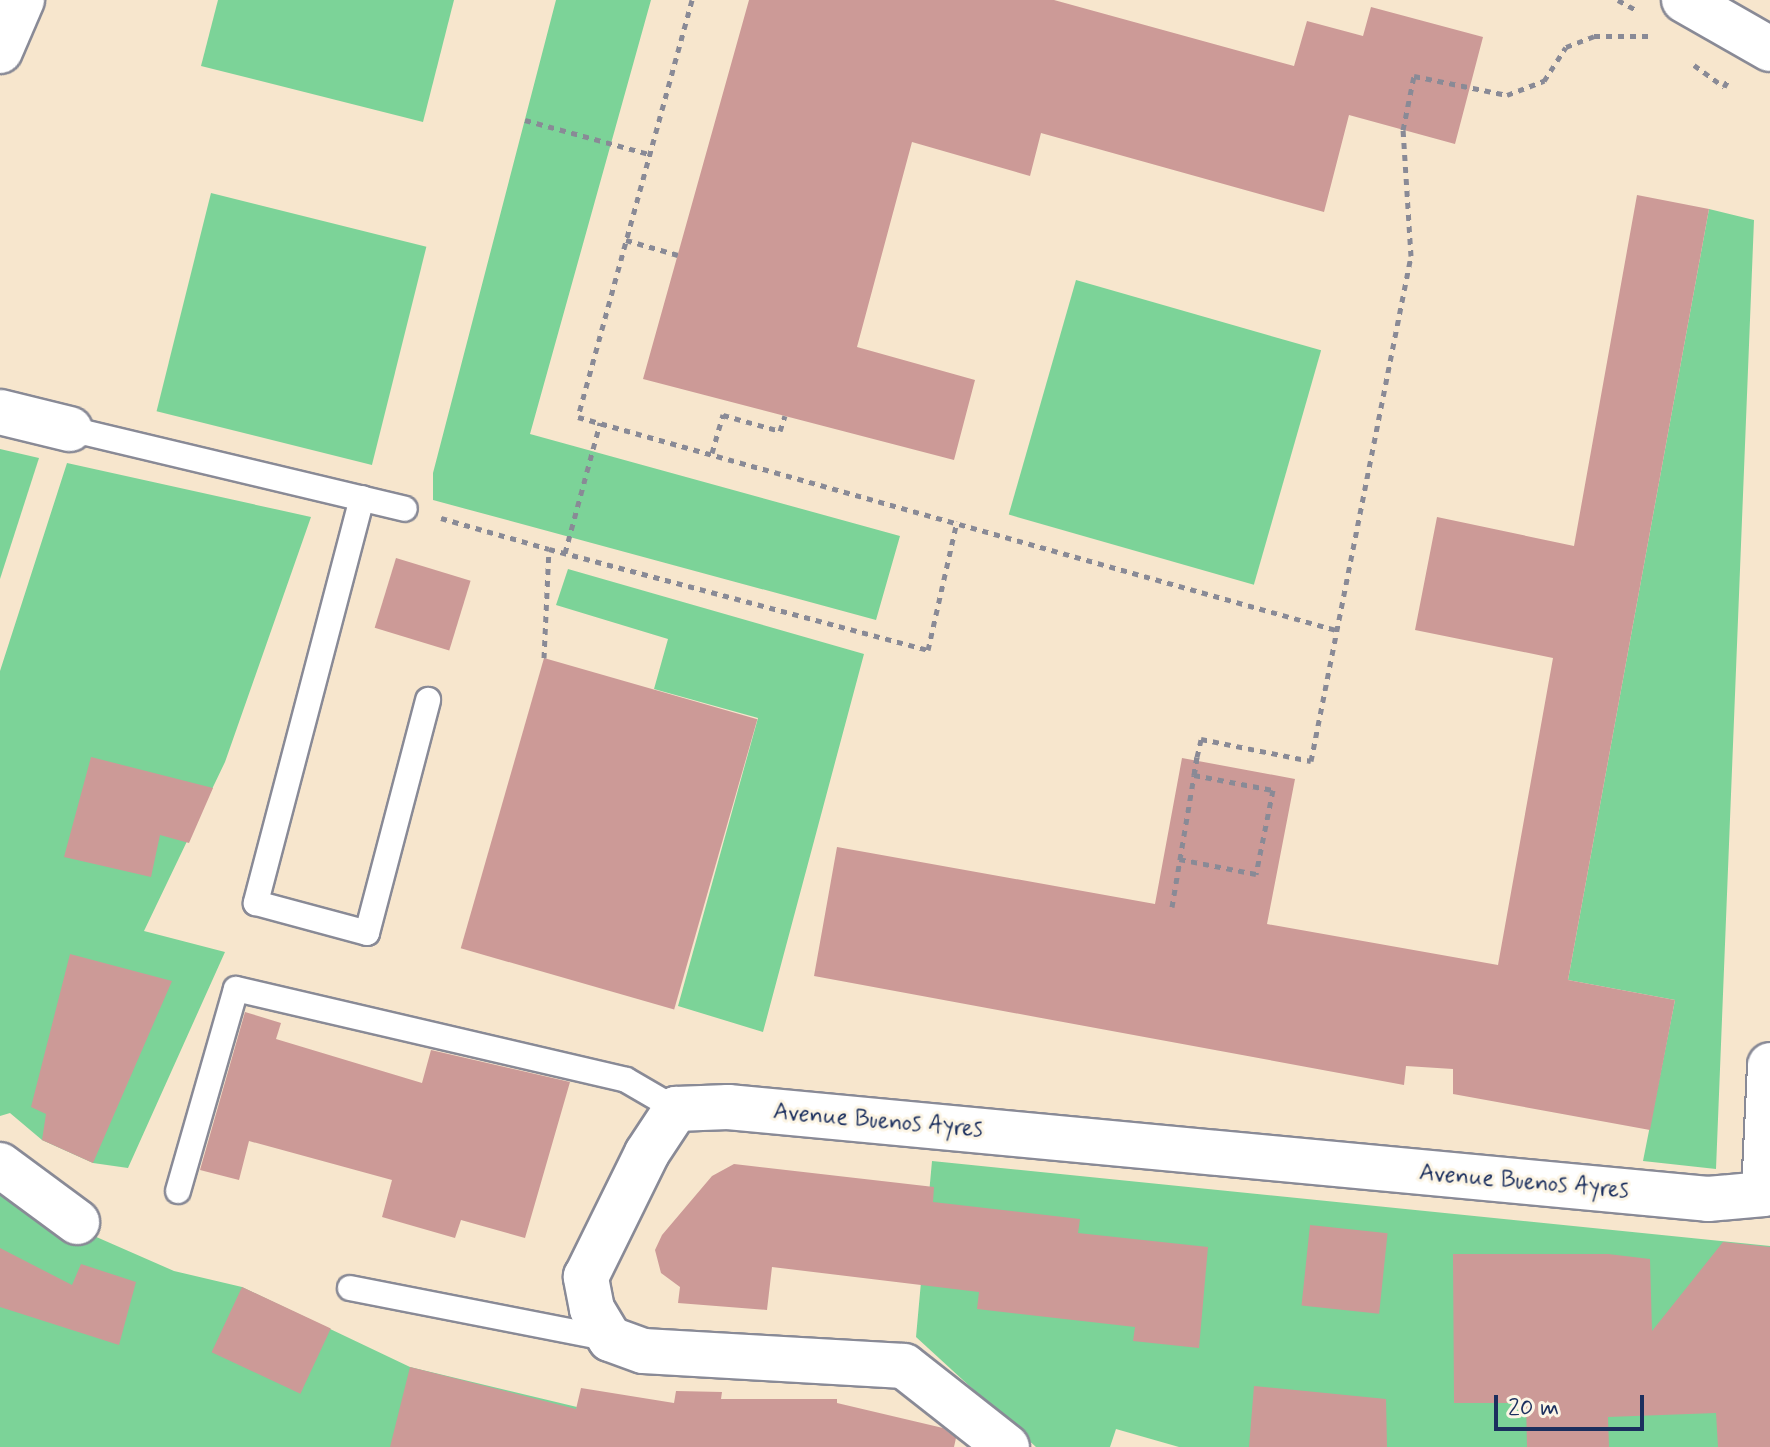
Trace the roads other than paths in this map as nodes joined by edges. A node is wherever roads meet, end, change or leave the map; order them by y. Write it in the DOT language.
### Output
graph roads {
  1 [pos="22,0"];
  2 [pos="1684,0"];
  3 [pos="1770,49"];
  4 [pos="0,51"];
  5 [pos="0,412"];
  6 [pos="70,429"];
  7 [pos="362,498"];
  8 [pos="405,509"];
  9 [pos="428,700"];
  10 [pos="1770,1065"];
  11 [pos="676,1109"];
  12 [pos="0,1165"];
  13 [pos="178,1191"];
  14 [pos="1767,1194"];
  15 [pos="77,1222"];
  16 [pos="350,1288"];
  17 [pos="610,1339"];
  18 [pos="1007,1447"];
  1 -- 4 [label="street"];
  2 -- 3 [label="street"];
  5 -- 6 [label="street"];
  6 -- 7 [label="lane"];
  7 -- 8 [label="lane"];
  7 -- 9 [label="lane"];
  10 -- 14 [label="street"];
  11 -- 13 [label="lane"];
  11 -- 14 [label="street, Avenue Buenos Ayres"];
  11 -- 17 [label="street"];
  12 -- 15 [label="street"];
  16 -- 17 [label="lane"];
  17 -- 18 [label="street"];
}
